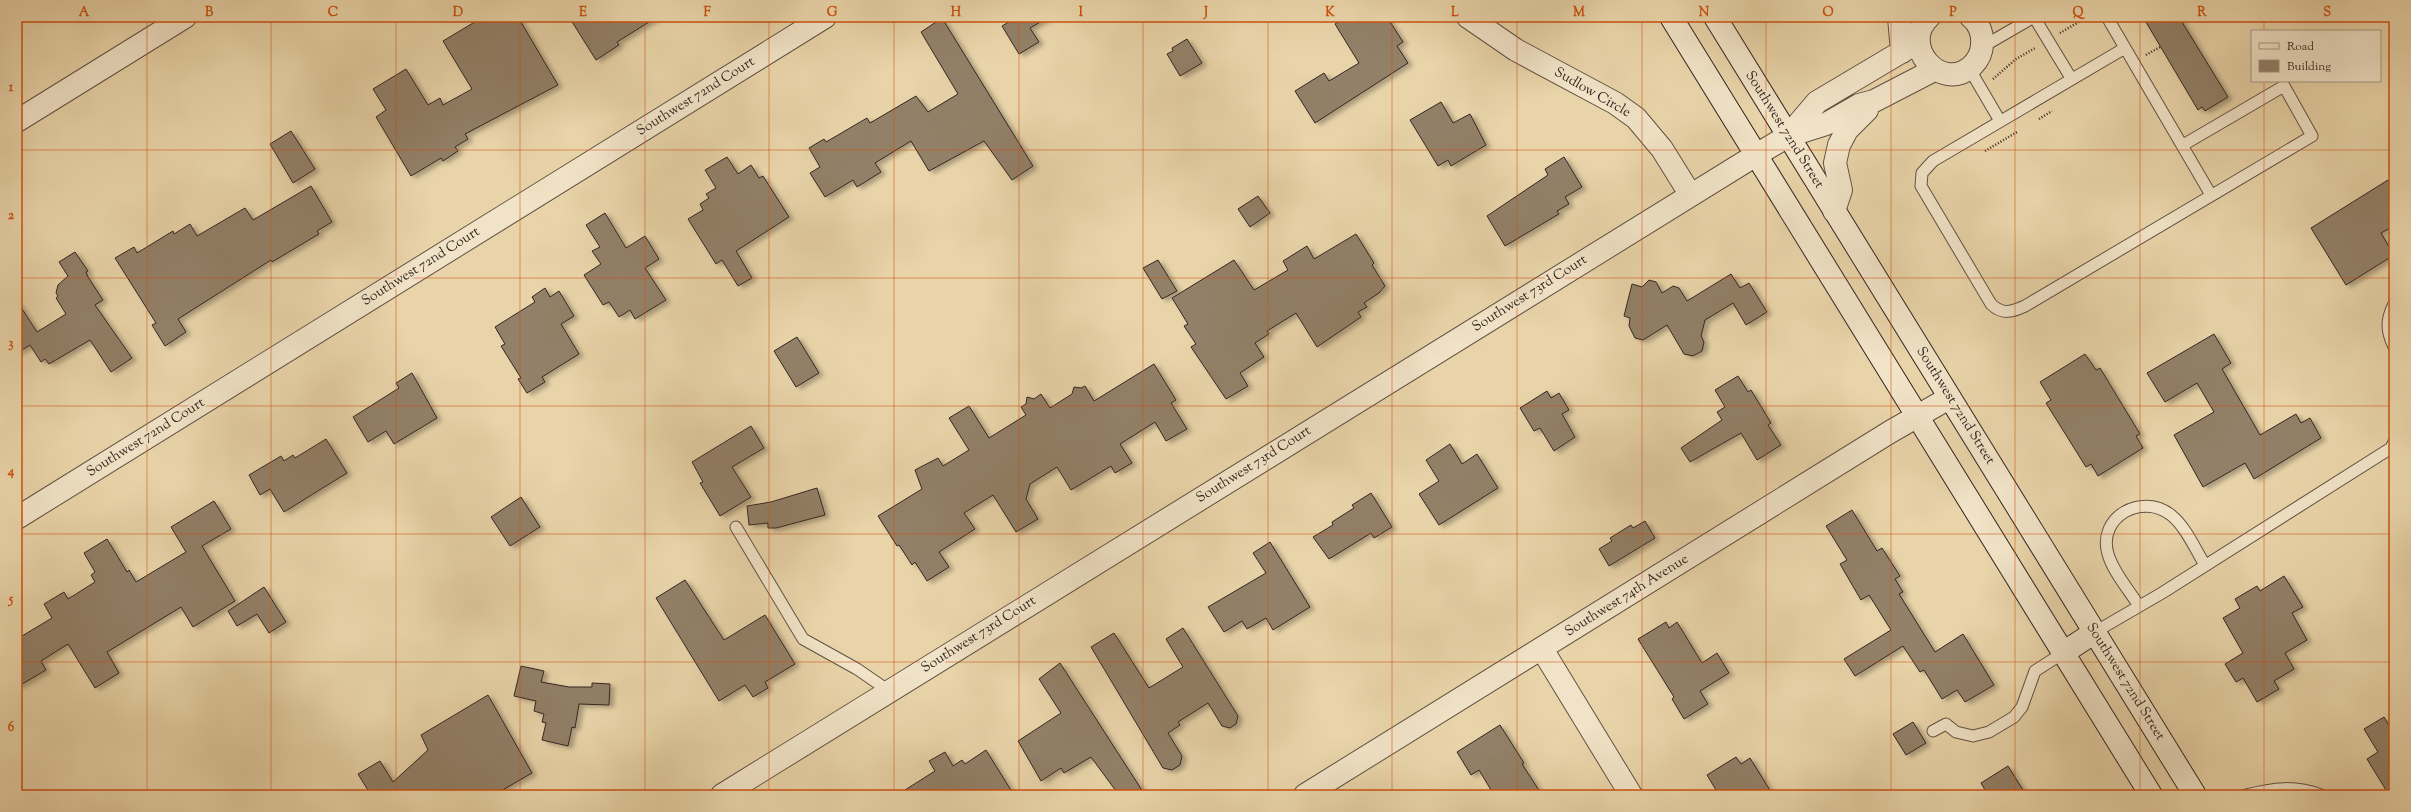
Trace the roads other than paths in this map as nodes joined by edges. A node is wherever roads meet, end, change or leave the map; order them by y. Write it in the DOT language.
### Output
graph roads {
  1 [pos="185,17"];
  2 [pos="825,17"];
  3 [pos="1468,17"];
  4 [pos="1671,17"];
  5 [pos="1715,17"];
  6 [pos="1899,17"];
  7 [pos="1930,17"];
  8 [pos="1971,17"];
  9 [pos="2034,17"];
  10 [pos="2107,17"];
  11 [pos="1910,47"];
  12 [pos="1982,47"];
  13 [pos="2125,48"];
  14 [pos="1969,68"];
  15 [pos="1934,70"];
  16 [pos="2071,78"];
  17 [pos="1874,101"];
  18 [pos="2000,121"];
  19 [pos="17,122"];
  20 [pos="1788,136"];
  21 [pos="2183,145"];
  22 [pos="1756,155"];
  23 [pos="1690,194"];
  24 [pos="2211,195"];
  25 [pos="1834,211"];
  26 [pos="2394,304"];
  27 [pos="2394,347"];
  28 [pos="1949,398"];
  29 [pos="1917,417"];
  30 [pos="2393,446"];
  31 [pos="17,518"];
  32 [pos="736,527"];
  33 [pos="2205,565"];
  34 [pos="2139,606"];
  35 [pos="2095,632"];
  36 [pos="1542,649"];
  37 [pos="2063,653"];
  38 [pos="889,692"];
  39 [pos="1933,731"];
  40 [pos="725,794"];
  41 [pos="1305,795"];
  42 [pos="1631,795"];
  43 [pos="2151,795"];
  44 [pos="2195,795"];
  45 [pos="2246,795"];
  46 [pos="2321,795"];
  1 -- 19 [label="street"];
  2 -- 31 [label="street, Southwest 72nd Court"];
  3 -- 23 [label="street, Sudlow Circle"];
  4 -- 22 [label="street"];
  5 -- 20 [label="street, Southwest 72nd Street"];
  6 -- 11 [label="street"];
  7 -- 11 [label="street"];
  8 -- 12 [label="street"];
  9 -- 12 [label="lane"];
  9 -- 16 [label="lane"];
  10 -- 13 [label="lane"];
  11 -- 15 [label="street"];
  11 -- 20 [label="street"];
  12 -- 14 [label="street"];
  13 -- 16 [label="lane"];
  13 -- 21 [label="lane"];
  14 -- 15 [label="street"];
  14 -- 18 [label="lane"];
  15 -- 17 [label="street"];
  16 -- 18 [label="lane"];
  17 -- 20 [label="street"];
  17 -- 25 [label="street"];
  18 -- 24 [label="lane"];
  20 -- 22 [label="street, Southwest 73rd Court"];
  20 -- 25 [label="street, Southwest 72nd Street"];
  21 -- 24 [label="lane"];
  21 -- 24 [label="lane"];
  22 -- 23 [label="street, Southwest 73rd Court"];
  22 -- 29 [label="street"];
  23 -- 38 [label="street, Southwest 73rd Court"];
  25 -- 28 [label="street, Southwest 72nd Street"];
  26 -- 27 [label="lane"];
  28 -- 29 [label="street, Southwest 74th Avenue"];
  28 -- 35 [label="street, Southwest 72nd Street"];
  29 -- 36 [label="street, Southwest 74th Avenue"];
  29 -- 37 [label="street"];
  30 -- 33 [label="lane"];
  32 -- 38 [label="lane"];
  33 -- 34 [label="lane"];
  33 -- 34 [label="lane"];
  34 -- 35 [label="lane"];
  35 -- 37 [label="street"];
  35 -- 44 [label="street, Southwest 72nd Street"];
  36 -- 41 [label="street, Southwest 74th Avenue"];
  36 -- 42 [label="street"];
  37 -- 39 [label="lane"];
  37 -- 43 [label="street"];
  38 -- 40 [label="street, Southwest 73rd Court"];
  45 -- 46 [label="lane"];
}
